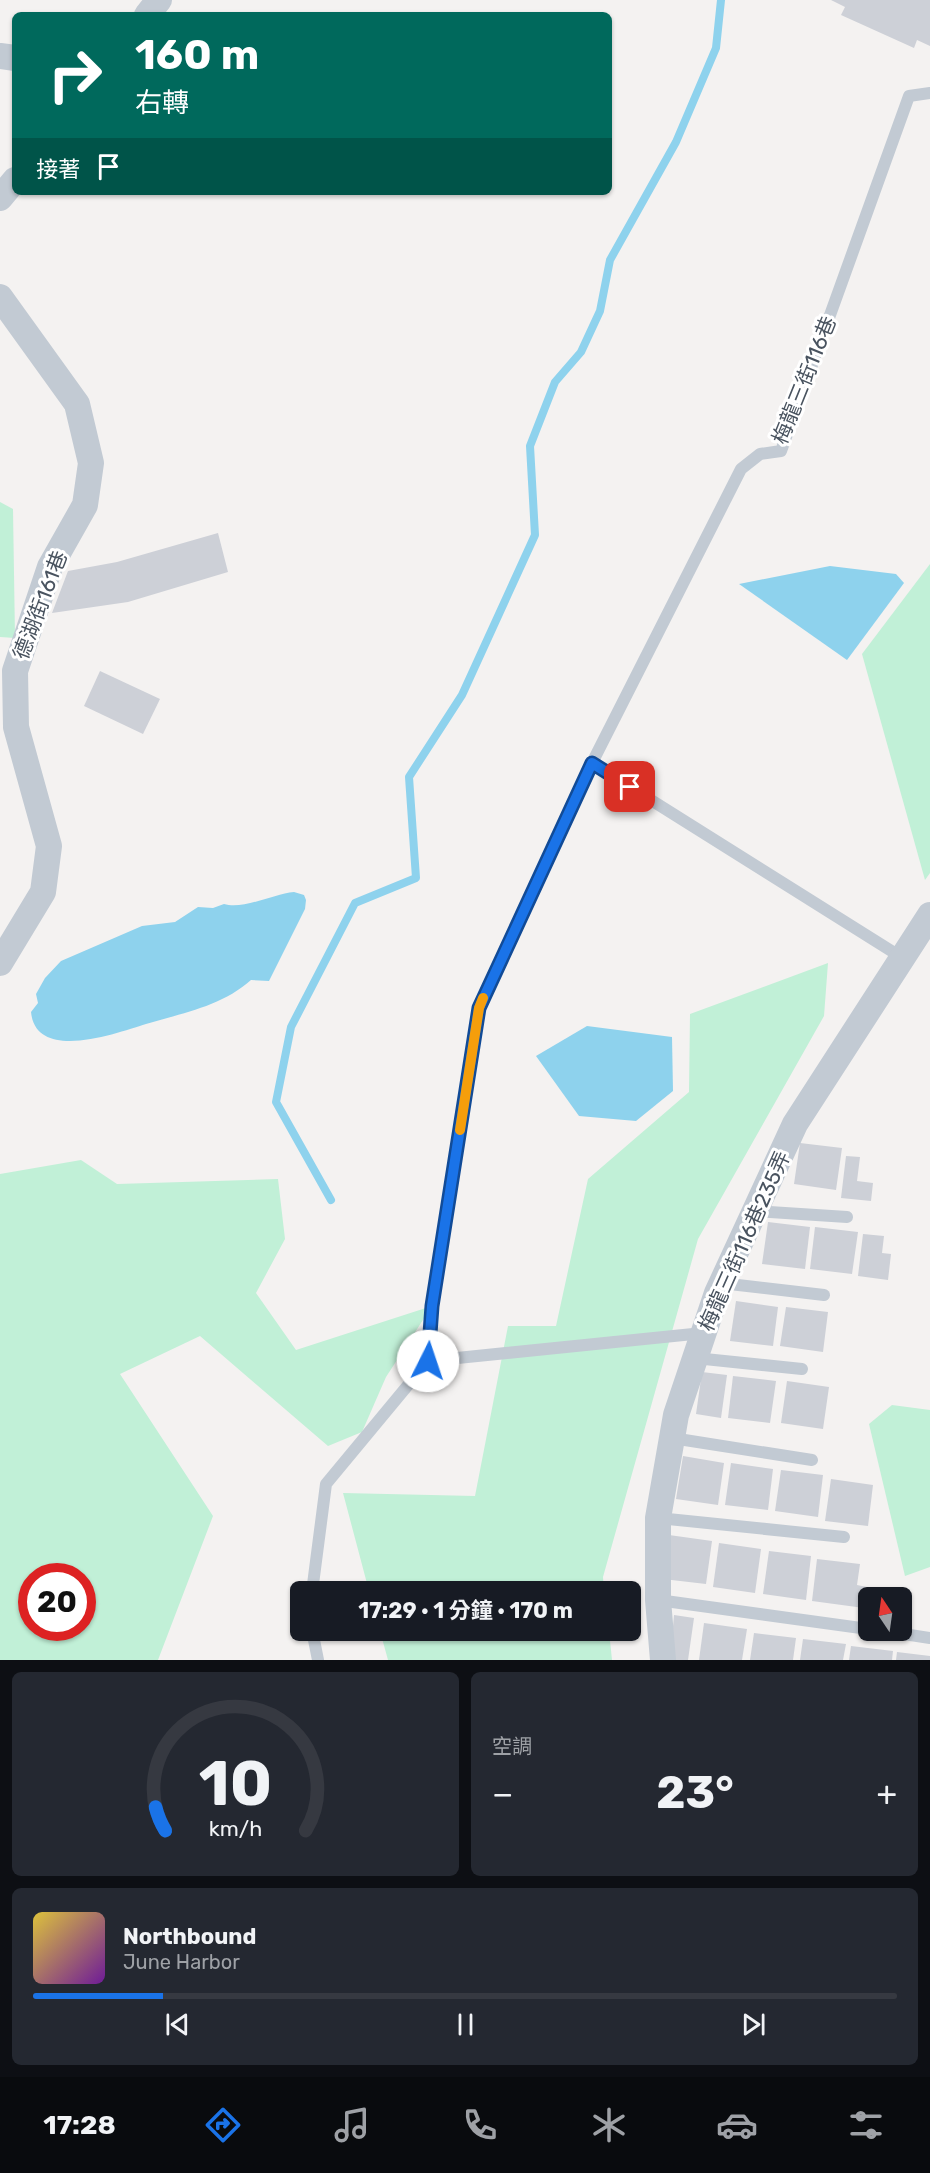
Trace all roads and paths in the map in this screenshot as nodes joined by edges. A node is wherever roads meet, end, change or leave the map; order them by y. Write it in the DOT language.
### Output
graph roads {
  1 [pos="159,0"];
  2 [pos="149,12"];
  3 [pos="930,93"];
  4 [pos="12,184"];
  5 [pos="0,198"];
  6 [pos="0,297"];
  7 [pos="592,763"];
  8 [pos="930,915"];
  9 [pos="901,957"];
  10 [pos="0,963"];
  11 [pos="755,1211"];
  12 [pos="847,1217"];
  13 [pos="721,1283"];
  14 [pos="824,1295"];
  15 [pos="703,1333"];
  16 [pos="695,1358"];
  17 [pos="428,1361"];
  18 [pos="802,1369"];
  19 [pos="672,1438"];
  20 [pos="812,1460"];
  21 [pos="658,1518"];
  22 [pos="844,1538"];
  23 [pos="313,1581"];
  24 [pos="658,1600"];
  25 [pos="858,1628"];
  26 [pos="912,1635"];
  27 [pos="930,1638"];
  28 [pos="314,1641"];
  29 [pos="318,1660"];
  30 [pos="663,1660"];
  1 -- 2 [label="street"];
  3 -- 7 [label="lane, 梅龍三街116巷"];
  4 -- 5 [label="street"];
  6 -- 10 [label="street, 德湖街161巷"];
  7 -- 9 [label="lane"];
  7 -- 17 [label="lane"];
  8 -- 9 [label="street"];
  9 -- 11 [label="street, 梅龍三街116巷235弄"];
  11 -- 12 [label="lane"];
  11 -- 13 [label="street, 梅龍三街116巷235弄"];
  13 -- 14 [label="lane"];
  13 -- 15 [label="street, 梅龍三街116巷235弄"];
  15 -- 16 [label="street, 梅龍三街116巷235弄"];
  15 -- 17 [label="lane"];
  16 -- 18 [label="lane"];
  16 -- 19 [label="street, 梅龍三街116巷235弄"];
  17 -- 23 [label="lane"];
  19 -- 20 [label="lane"];
  19 -- 21 [label="street, 梅龍三街116巷235弄"];
  21 -- 22 [label="lane"];
  21 -- 24 [label="street, 梅龍三街116巷235弄"];
  24 -- 25 [label="lane"];
  24 -- 30 [label="street, 梅龍三街116巷235弄"];
  26 -- 27 [label="lane"];
  28 -- 29 [label="lane"];
}
